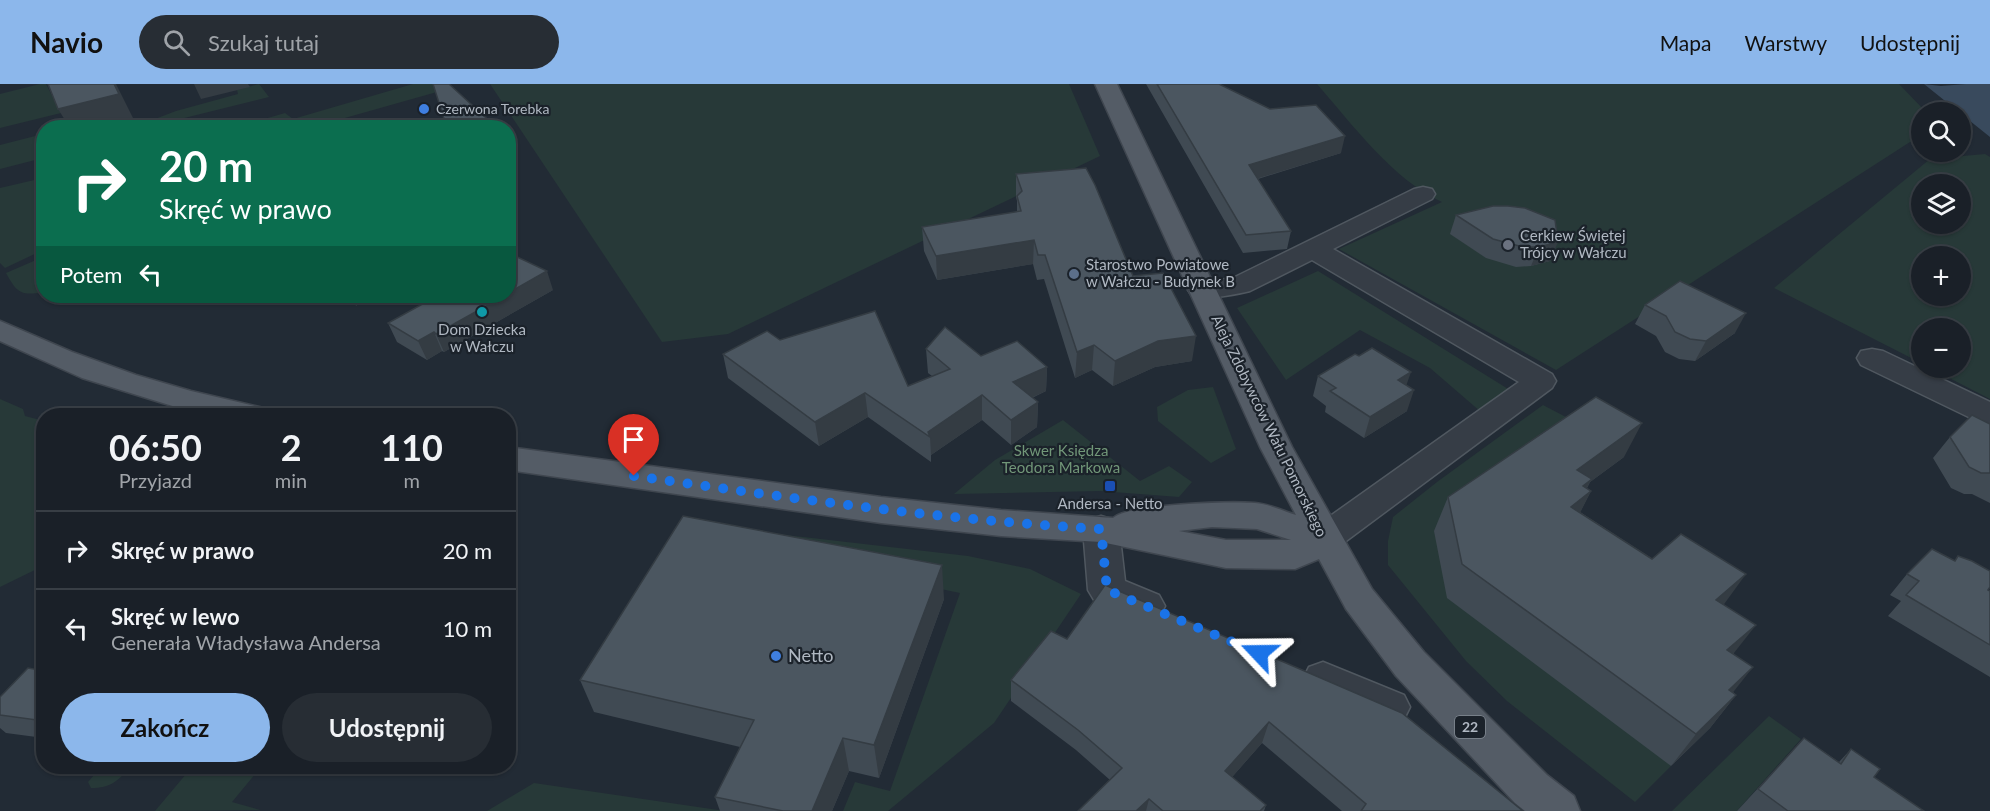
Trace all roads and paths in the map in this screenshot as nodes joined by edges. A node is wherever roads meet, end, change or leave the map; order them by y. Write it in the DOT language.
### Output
graph roads {
  1 [pos="1106,84"];
  2 [pos="1424,194"];
  3 [pos="1313,249"];
  4 [pos="1202,290"];
  5 [pos="0,330"];
  6 [pos="1872,358"];
  7 [pos="221,408"];
  8 [pos="1990,415"];
  9 [pos="516,459"];
  10 [pos="1101,529"];
  11 [pos="1324,538"];
  12 [pos="1183,621"];
  13 [pos="1291,666"];
  14 [pos="1389,707"];
  15 [pos="1557,811"];
  1 -- 4 [label="main road, Aleja Zdobywców Wału Pomorskiego / 22"];
  2 -- 3 [label="street"];
  3 -- 4 [label="street"];
  3 -- 11 [label="street"];
  4 -- 11 [label="main road, Aleja Zdobywców Wału Pomorskiego / 22"];
  5 -- 7 [label="main road"];
  6 -- 8 [label="street"];
  9 -- 10 [label="main road"];
  10 -- 11 [label="main road"];
  10 -- 12 [label="street"];
  11 -- 15 [label="main road, Aleja Zdobywców Wału Pomorskiego / 22"];
  13 -- 14 [label="street"];
}
